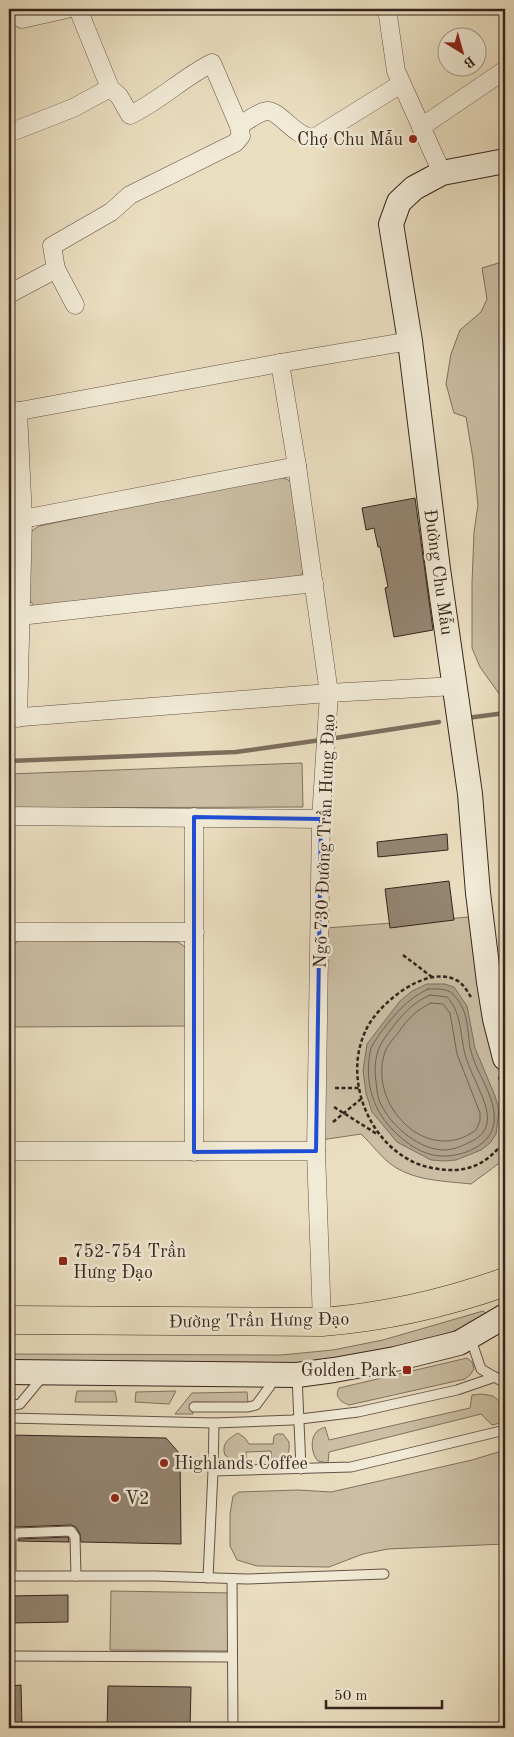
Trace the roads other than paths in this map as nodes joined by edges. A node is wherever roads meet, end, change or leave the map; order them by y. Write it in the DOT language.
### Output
graph roads {
  1 [pos="67,9"];
  2 [pos="78,9"];
  3 [pos="387,9"];
  4 [pos="17,17"];
  5 [pos="505,70"];
  6 [pos="401,84"];
  7 [pos="110,88"];
  8 [pos="239,126"];
  9 [pos="421,127"];
  10 [pos="9,133"];
  11 [pos="505,161"];
  12 [pos="442,173"];
  13 [pos="56,269"];
  14 [pos="9,294"];
  15 [pos="75,305"];
  16 [pos="410,341"];
  17 [pos="280,363"];
  18 [pos="13,412"];
  19 [pos="297,466"];
  20 [pos="23,520"];
  21 [pos="314,583"];
  22 [pos="20,616"];
  23 [pos="455,686"];
  24 [pos="329,701"];
  25 [pos="13,718"];
  26 [pos="9,816"];
  27 [pos="194,817"];
  28 [pos="321,819"];
  29 [pos="9,932"];
  30 [pos="195,932"];
  31 [pos="500,1064"];
  32 [pos="9,1151"];
  33 [pos="316,1151"];
  34 [pos="194,1152"];
  35 [pos="505,1282"];
  36 [pos="505,1316"];
  37 [pos="9,1320"];
  38 [pos="322,1322"];
  39 [pos="470,1336"];
  40 [pos="9,1372"];
  41 [pos="45,1372"];
  42 [pos="269,1374"];
  43 [pos="297,1374"];
  44 [pos="495,1377"];
  45 [pos="505,1383"];
  46 [pos="9,1406"];
  47 [pos="194,1406"];
  48 [pos="9,1418"];
  49 [pos="299,1419"];
  50 [pos="214,1423"];
  51 [pos="505,1430"];
  52 [pos="301,1470"];
  53 [pos="213,1471"];
  54 [pos="384,1574"];
  55 [pos="10,1576"];
  56 [pos="76,1576"];
  57 [pos="208,1578"];
  58 [pos="232,1579"];
  59 [pos="9,1656"];
  60 [pos="232,1657"];
  61 [pos="233,1728"];
  1 -- 4 [label="street"];
  2 -- 7 [label="street"];
  3 -- 6 [label="street"];
  5 -- 9 [label="street"];
  6 -- 8 [label="street"];
  6 -- 9 [label="street"];
  7 -- 8 [label="street"];
  7 -- 10 [label="street"];
  8 -- 13 [label="street"];
  9 -- 12 [label="street"];
  11 -- 12 [label="street, Đường Chu Mẫu"];
  12 -- 16 [label="street, Đường Chu Mẫu"];
  13 -- 14 [label="street"];
  13 -- 15 [label="street"];
  16 -- 17 [label="street"];
  16 -- 23 [label="street, Đường Chu Mẫu"];
  17 -- 18 [label="street"];
  17 -- 19 [label="street, Ngõ 730 Đường Trần Hưng Đạo"];
  18 -- 20 [label="street"];
  19 -- 20 [label="street"];
  19 -- 21 [label="street, Ngõ 730 Đường Trần Hưng Đạo"];
  20 -- 22 [label="street"];
  21 -- 22 [label="street"];
  21 -- 24 [label="street, Ngõ 730 Đường Trần Hưng Đạo"];
  22 -- 25 [label="street"];
  23 -- 24 [label="street"];
  23 -- 31 [label="street, Đường Chu Mẫu"];
  24 -- 25 [label="street"];
  24 -- 28 [label="street, Ngõ 730 Đường Trần Hưng Đạo"];
  26 -- 27 [label="street"];
  27 -- 28 [label="street"];
  27 -- 30 [label="street"];
  28 -- 33 [label="street, Ngõ 730 Đường Trần Hưng Đạo"];
  29 -- 30 [label="street"];
  30 -- 34 [label="street"];
  32 -- 34 [label="street"];
  33 -- 34 [label="street"];
  33 -- 38 [label="street, Ngõ 730 Đường Trần Hưng Đạo"];
  35 -- 38 [label="highway, Đường Trần Hưng Đạo"];
  36 -- 39 [label="street"];
  37 -- 38 [label="highway, Đường Trần Hưng Đạo"];
  39 -- 43 [label="street"];
  39 -- 44 [label="lane"];
  40 -- 41 [label="street"];
  41 -- 42 [label="street"];
  41 -- 46 [label="lane"];
  42 -- 43 [label="street"];
  42 -- 47 [label="lane"];
  43 -- 49 [label="lane"];
  44 -- 45 [label="lane"];
  44 -- 49 [label="lane"];
  48 -- 50 [label="lane"];
  49 -- 50 [label="lane"];
  49 -- 52 [label="lane"];
  50 -- 53 [label="lane"];
  51 -- 52 [label="lane"];
  52 -- 53 [label="lane"];
  53 -- 57 [label="lane"];
  54 -- 58 [label="lane"];
  55 -- 56 [label="lane"];
  55 -- 56 [label="lane"];
  56 -- 57 [label="lane"];
  57 -- 58 [label="lane"];
  58 -- 60 [label="lane"];
  59 -- 60 [label="lane"];
  60 -- 61 [label="lane"];
}
